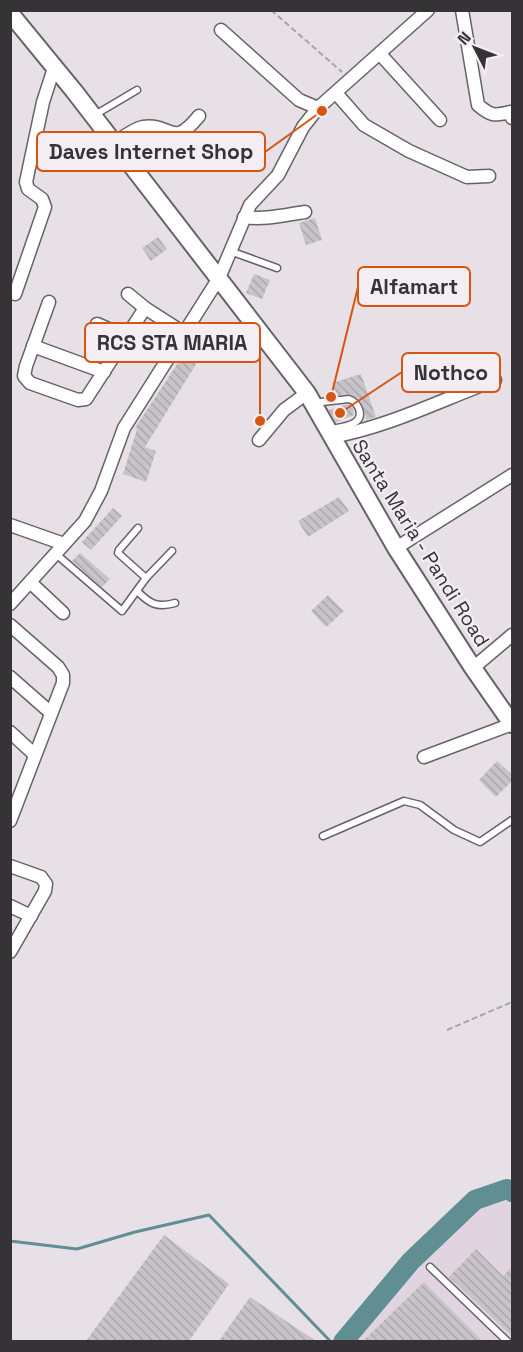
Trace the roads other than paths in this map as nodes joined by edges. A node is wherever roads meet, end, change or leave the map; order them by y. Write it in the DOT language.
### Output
graph roads {
  1 [pos="428,10"];
  2 [pos="462,10"];
  3 [pos="10,13"];
  4 [pos="221,30"];
  5 [pos="380,54"];
  6 [pos="54,68"];
  7 [pos="137,90"];
  8 [pos="336,93"];
  9 [pos="318,108"];
  10 [pos="512,114"];
  11 [pos="93,116"];
  12 [pos="199,116"];
  13 [pos="440,120"];
  14 [pos="113,144"];
  15 [pos="489,176"];
  16 [pos="305,212"];
  17 [pos="244,217"];
  18 [pos="229,251"];
  19 [pos="277,268"];
  20 [pos="219,278"];
  21 [pos="15,294"];
  22 [pos="128,294"];
  23 [pos="49,302"];
  24 [pos="145,308"];
  25 [pos="97,324"];
  26 [pos="184,333"];
  27 [pos="127,337"];
  28 [pos="33,346"];
  29 [pos="105,372"];
  30 [pos="495,380"];
  31 [pos="310,398"];
  32 [pos="329,434"];
  33 [pos="259,440"];
  34 [pos="513,475"];
  35 [pos="138,528"];
  36 [pos="13,530"];
  37 [pos="396,548"];
  38 [pos="60,549"];
  39 [pos="172,552"];
  40 [pos="146,578"];
  41 [pos="30,582"];
  42 [pos="137,591"];
  43 [pos="175,603"];
  44 [pos="10,604"];
  45 [pos="63,613"];
  46 [pos="10,625"];
  47 [pos="513,635"];
  48 [pos="473,668"];
  49 [pos="10,677"];
  50 [pos="51,713"];
  51 [pos="512,724"];
  52 [pos="10,732"];
  53 [pos="34,754"];
  54 [pos="424,757"];
  55 [pos="10,782"];
  56 [pos="21,792"];
  57 [pos="513,820"];
  58 [pos="10,821"];
  59 [pos="323,836"];
  60 [pos="10,866"];
  61 [pos="10,906"];
  62 [pos="31,916"];
  63 [pos="10,952"];
  64 [pos="430,1267"];
  65 [pos="508,1341"];
  1 -- 5 [label="street"];
  2 -- 10 [label="street"];
  3 -- 6 [label="main road, Santa Maria - Pandi Road"];
  4 -- 9 [label="street"];
  5 -- 8 [label="street"];
  5 -- 13 [label="street"];
  6 -- 11 [label="main road, Santa Maria - Pandi Road"];
  6 -- 21 [label="street"];
  7 -- 11 [label="lane"];
  8 -- 9 [label="street"];
  8 -- 15 [label="street"];
  9 -- 17 [label="street"];
  11 -- 14 [label="main road, Santa Maria - Pandi Road"];
  12 -- 14 [label="street"];
  14 -- 20 [label="main road, Santa Maria - Pandi Road"];
  16 -- 17 [label="street"];
  17 -- 18 [label="street"];
  18 -- 19 [label="lane"];
  18 -- 20 [label="street"];
  20 -- 26 [label="street"];
  20 -- 31 [label="main road, Santa Maria - Pandi Road"];
  22 -- 24 [label="street"];
  23 -- 28 [label="street"];
  24 -- 26 [label="street"];
  24 -- 27 [label="street"];
  25 -- 27 [label="street"];
  26 -- 38 [label="street"];
  27 -- 29 [label="street"];
  28 -- 29 [label="street"];
  28 -- 29 [label="street"];
  30 -- 32 [label="street"];
  31 -- 32 [label="main road, Santa Maria - Pandi Road"];
  31 -- 32 [label="lane"];
  31 -- 33 [label="street"];
  32 -- 37 [label="main road, Santa Maria - Pandi Road"];
  34 -- 37 [label="street"];
  35 -- 40 [label="lane"];
  36 -- 38 [label="street"];
  37 -- 48 [label="main road, Santa Maria - Pandi Road"];
  38 -- 41 [label="street"];
  38 -- 42 [label="lane"];
  39 -- 40 [label="lane"];
  40 -- 42 [label="lane"];
  41 -- 44 [label="street"];
  41 -- 45 [label="street"];
  42 -- 43 [label="lane"];
  46 -- 50 [label="street"];
  47 -- 48 [label="street"];
  48 -- 51 [label="main road, Santa Maria - Pandi Road"];
  49 -- 50 [label="street"];
  50 -- 53 [label="street"];
  51 -- 54 [label="street"];
  52 -- 53 [label="street"];
  53 -- 56 [label="street"];
  55 -- 56 [label="street"];
  56 -- 58 [label="street"];
  57 -- 59 [label="lane"];
  60 -- 62 [label="street"];
  61 -- 62 [label="street"];
  62 -- 63 [label="street"];
  64 -- 65 [label="lane"];
}
